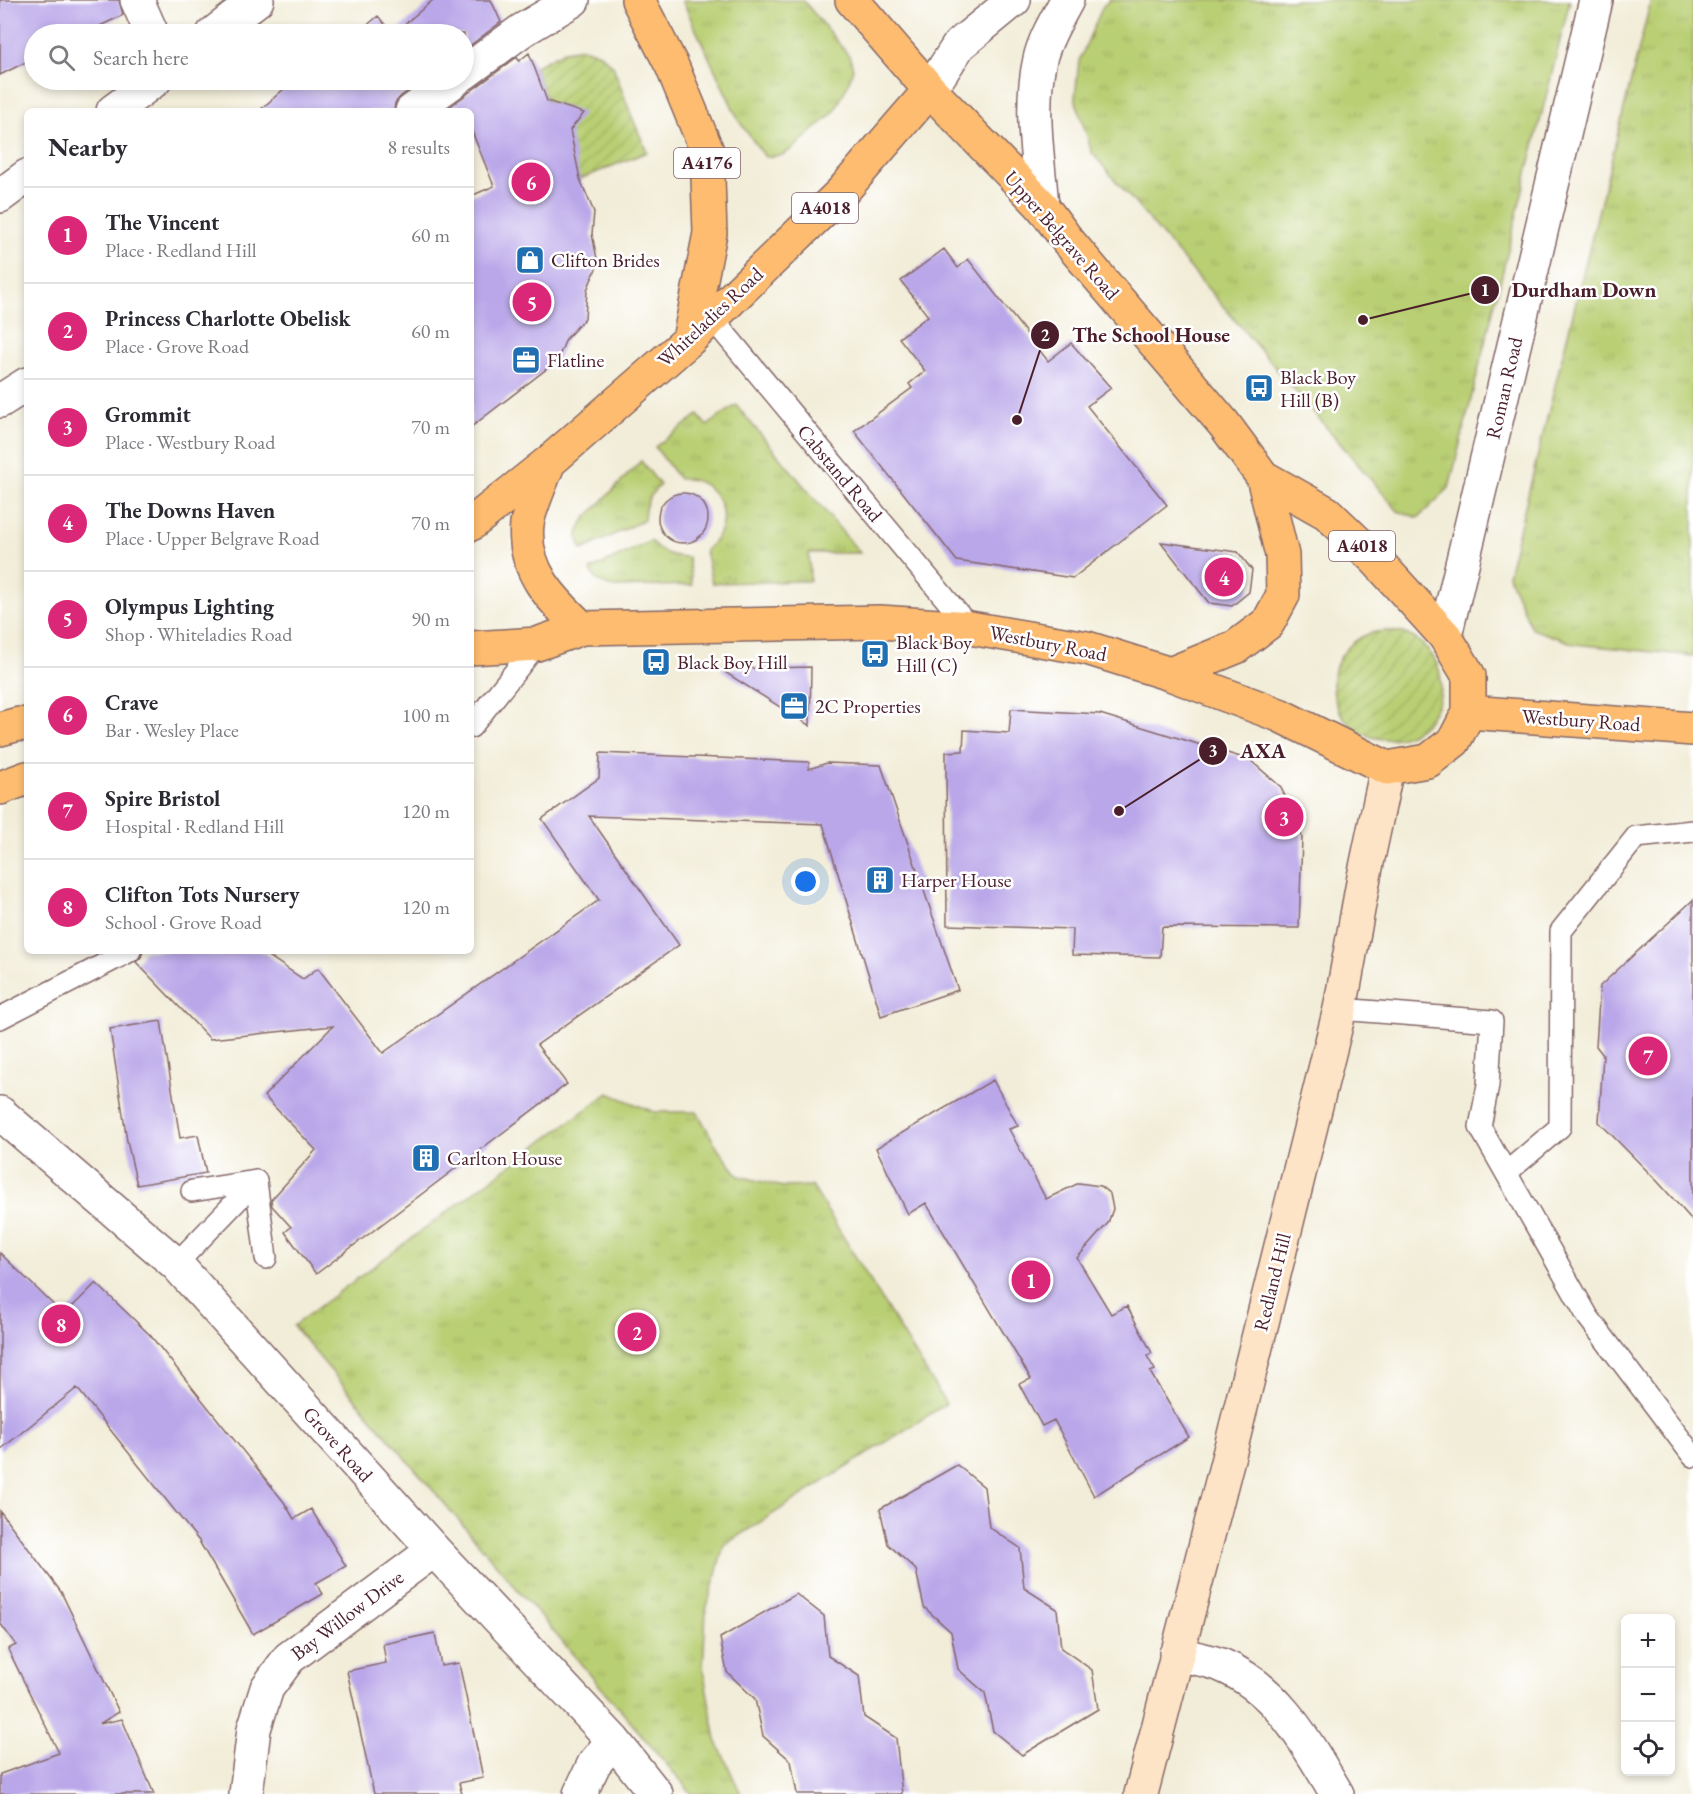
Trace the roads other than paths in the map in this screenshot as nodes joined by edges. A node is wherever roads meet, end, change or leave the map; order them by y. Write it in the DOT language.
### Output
graph roads {
  1 [pos="137,0"];
  2 [pos="258,0"];
  3 [pos="573,0"];
  4 [pos="638,0"];
  5 [pos="852,0"];
  6 [pos="1014,0"];
  7 [pos="1067,0"];
  8 [pos="1596,0"];
  9 [pos="148,24"];
  10 [pos="226,24"];
  11 [pos="474,66"];
  12 [pos="141,90"];
  13 [pos="440,90"];
  14 [pos="930,90"];
  15 [pos="117,108"];
  16 [pos="416,108"];
  17 [pos="24,178"];
  18 [pos="0,196"];
  19 [pos="1042,206"];
  20 [pos="700,328"];
  21 [pos="24,386"];
  22 [pos="0,401"];
  23 [pos="549,462"];
  24 [pos="1263,477"];
  25 [pos="474,522"];
  26 [pos="582,628"];
  27 [pos="970,628"];
  28 [pos="1445,636"];
  29 [pos="537,644"];
  30 [pos="474,648"];
  31 [pos="1170,674"];
  32 [pos="1469,712"];
  33 [pos="474,723"];
  34 [pos="24,725"];
  35 [pos="0,729"];
  36 [pos="1693,729"];
  37 [pos="1387,768"];
  38 [pos="24,779"];
  39 [pos="0,788"];
  40 [pos="1693,831"];
  41 [pos="124,954"];
  42 [pos="1340,1009"];
  43 [pos="0,1018"];
  44 [pos="0,1113"];
  45 [pos="1506,1173"];
  46 [pos="256,1180"];
  47 [pos="192,1191"];
  48 [pos="266,1258"];
  49 [pos="176,1264"];
  50 [pos="1693,1456"];
  51 [pos="434,1550"];
  52 [pos="1176,1654"];
  53 [pos="613,1740"];
  54 [pos="246,1794"];
  55 [pos="580,1794"];
  56 [pos="656,1794"];
  57 [pos="1141,1794"];
  58 [pos="1337,1794"];
  1 -- 9 [label="street"];
  2 -- 10 [label="street"];
  3 -- 11 [label="street"];
  4 -- 20 [label="main road, A4176"];
  5 -- 14 [label="main road, Upper Belgrave Road"];
  6 -- 14 [label="street"];
  7 -- 19 [label="street"];
  8 -- 28 [label="street, Roman Road"];
  12 -- 15 [label="street"];
  13 -- 16 [label="street"];
  14 -- 19 [label="main road, Upper Belgrave Road / A4018"];
  14 -- 20 [label="main road, Whiteladies Road / A4018"];
  17 -- 18 [label="street"];
  19 -- 24 [label="main road, Upper Belgrave Road / A4018"];
  20 -- 23 [label="main road, Whiteladies Road / A4018"];
  20 -- 27 [label="lane, Cabstand Road"];
  21 -- 22 [label="street"];
  23 -- 25 [label="main road, Whiteladies Road / A4018"];
  23 -- 26 [label="main road"];
  24 -- 28 [label="main road, Upper Belgrave Road / A4018"];
  24 -- 31 [label="main road, Upper Belgrave Road"];
  26 -- 27 [label="main road, Westbury Road"];
  26 -- 29 [label="main road, Westbury Road"];
  27 -- 31 [label="main road, Westbury Road"];
  28 -- 32 [label="main road, Upper Belgrave Road / A4018"];
  29 -- 30 [label="main road, Westbury Road"];
  29 -- 33 [label="lane"];
  31 -- 37 [label="main road, Westbury Road"];
  32 -- 36 [label="main road, Westbury Road"];
  32 -- 37 [label="main road, Upper Belgrave Road / A4018"];
  34 -- 35 [label="main road"];
  37 -- 42 [label="main road, Redland Hill"];
  38 -- 39 [label="main road"];
  40 -- 45 [label="lane"];
  41 -- 43 [label="lane"];
  42 -- 45 [label="lane"];
  42 -- 52 [label="main road, Redland Hill"];
  44 -- 49 [label="street, Grove Road"];
  45 -- 50 [label="lane"];
  46 -- 47 [label="lane"];
  46 -- 48 [label="lane"];
  46 -- 49 [label="lane"];
  49 -- 51 [label="street, Grove Road"];
  51 -- 53 [label="street, Grove Road"];
  51 -- 54 [label="street, Bay Willow Drive"];
  52 -- 57 [label="main road, Redland Hill"];
  52 -- 58 [label="street"];
  53 -- 55 [label="street"];
  53 -- 56 [label="street, Grove Road"];
}
